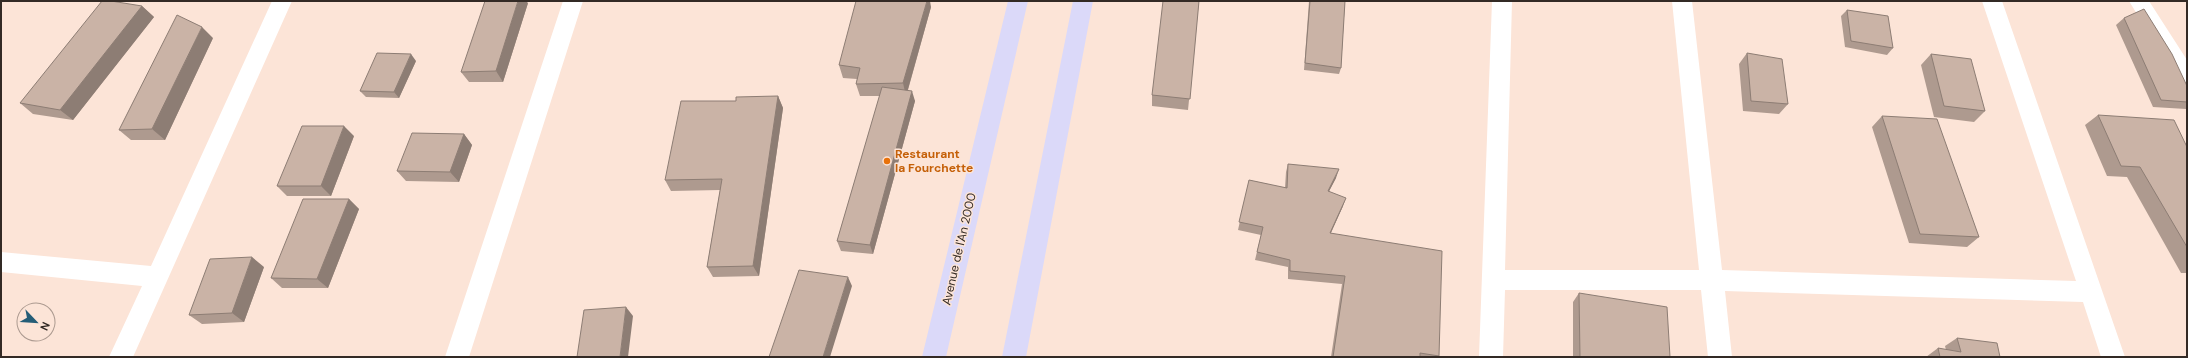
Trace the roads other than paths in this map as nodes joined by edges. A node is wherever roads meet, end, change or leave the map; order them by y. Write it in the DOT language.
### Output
graph roads {
  1 [pos="282,1"];
  2 [pos="572,1"];
  3 [pos="1018,1"];
  4 [pos="1084,1"];
  5 [pos="1502,1"];
  6 [pos="1682,1"];
  7 [pos="1992,1"];
  8 [pos="2140,1"];
  9 [pos="2187,78"];
  10 [pos="1,262"];
  11 [pos="157,277"];
  12 [pos="1495,280"];
  13 [pos="1713,280"];
  14 [pos="2091,292"];
  15 [pos="121,357"];
  16 [pos="457,357"];
  17 [pos="934,357"];
  18 [pos="1014,357"];
  19 [pos="1491,357"];
  20 [pos="1720,357"];
  21 [pos="2113,357"];
  1 -- 11 [label="street"];
  2 -- 16 [label="street"];
  3 -- 17 [label="main road, Avenue de l'An 2000"];
  4 -- 18 [label="main road"];
  5 -- 12 [label="street"];
  6 -- 13 [label="street"];
  7 -- 14 [label="street"];
  8 -- 9 [label="street"];
  10 -- 11 [label="street"];
  11 -- 15 [label="street"];
  12 -- 13 [label="street"];
  12 -- 19 [label="street"];
  13 -- 14 [label="street"];
  13 -- 20 [label="street"];
  14 -- 21 [label="street"];
}
